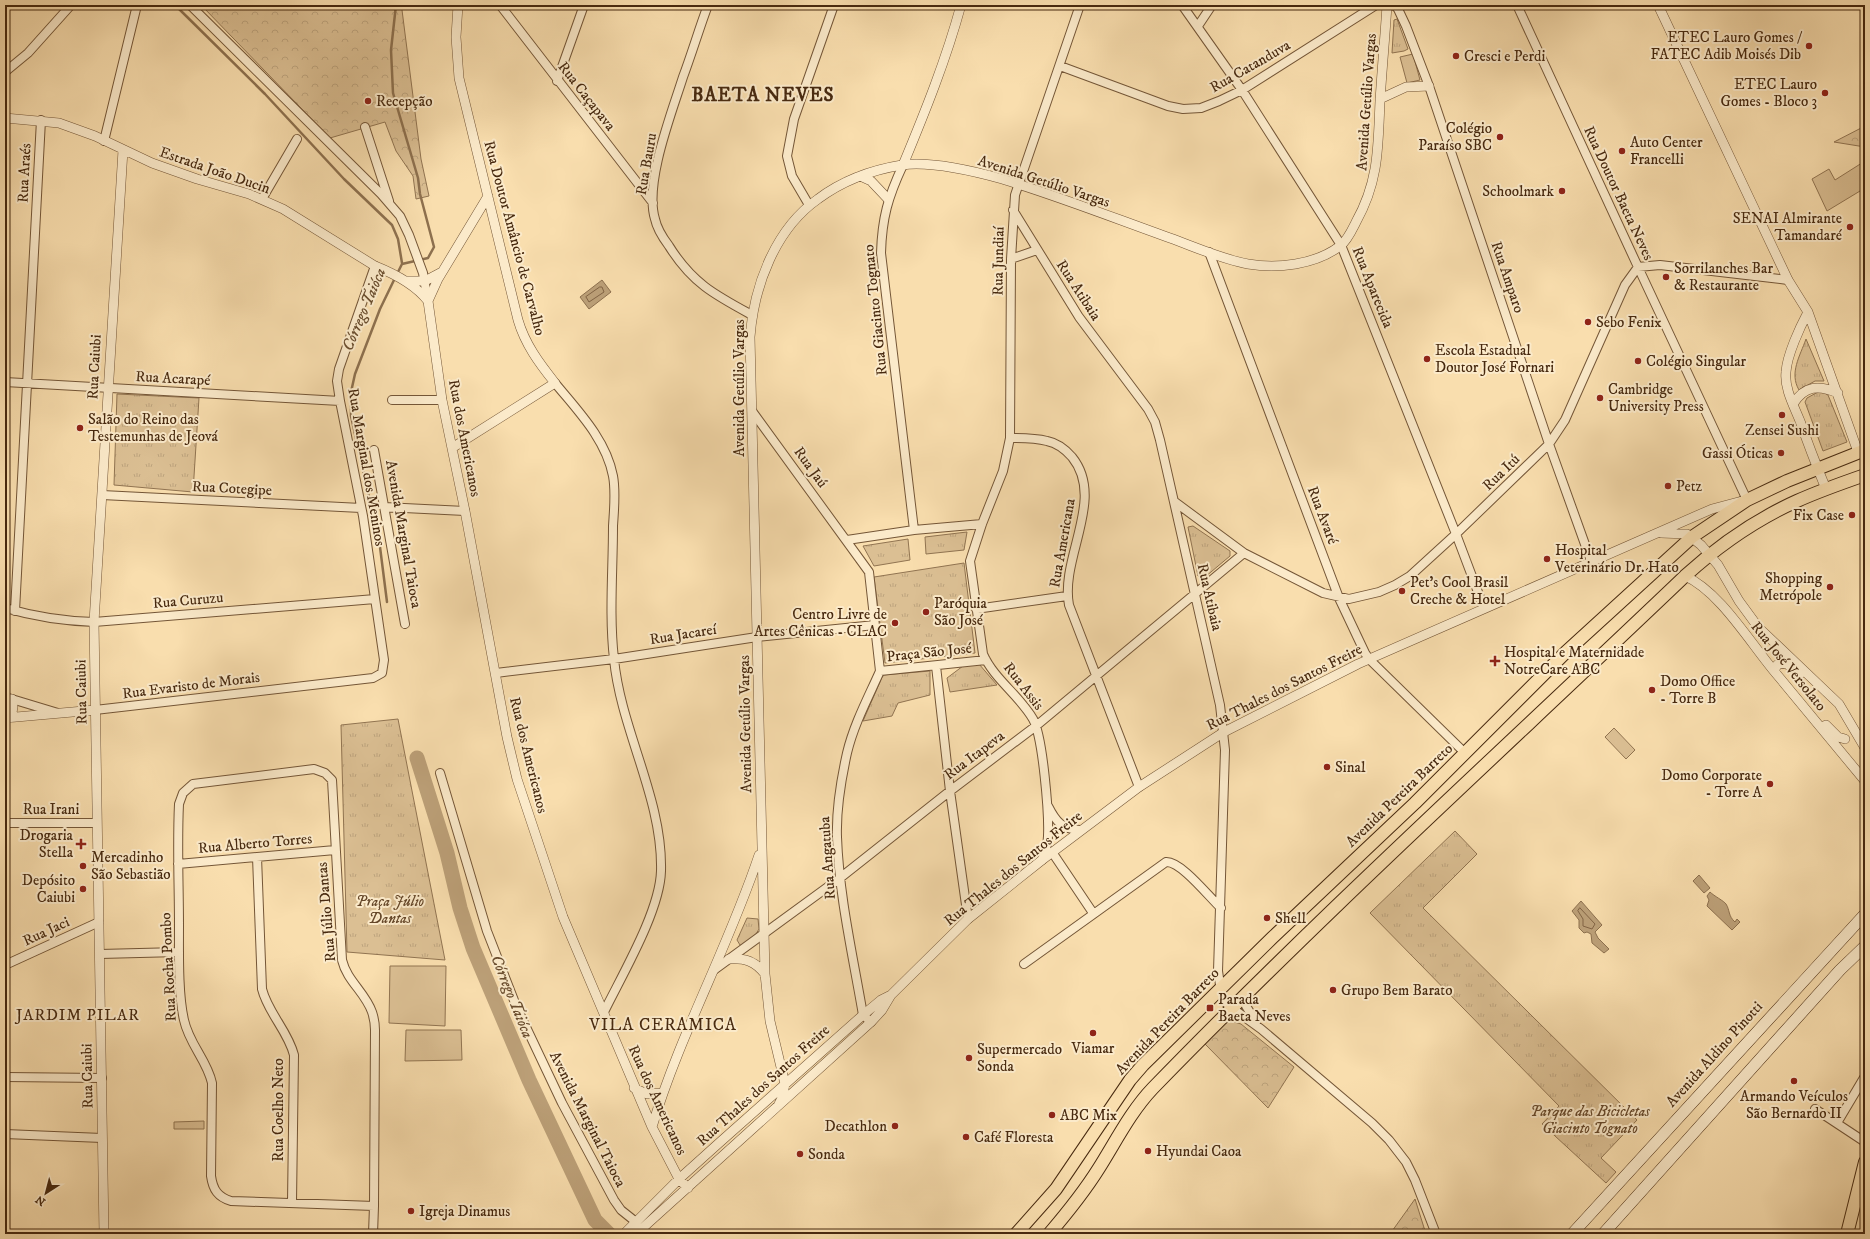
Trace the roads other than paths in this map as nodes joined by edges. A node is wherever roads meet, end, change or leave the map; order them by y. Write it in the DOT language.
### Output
graph roads {
  1 [pos="71,5"];
  2 [pos="137,5"];
  3 [pos="190,5"];
  4 [pos="458,5"];
  5 [pos="500,5"];
  6 [pos="584,5"];
  7 [pos="708,5"];
  8 [pos="834,5"];
  9 [pos="961,5"];
  10 [pos="1080,5"];
  11 [pos="1182,5"];
  12 [pos="1212,5"];
  13 [pos="1376,5"];
  14 [pos="1387,5"];
  15 [pos="1394,5"];
  16 [pos="1517,5"];
  17 [pos="1658,5"];
  18 [pos="1198,26"];
  19 [pos="1060,66"];
  20 [pos="5,72"];
  21 [pos="557,81"];
  22 [pos="1429,86"];
  23 [pos="1242,90"];
  24 [pos="1380,99"];
  25 [pos="5,118"];
  26 [pos="41,120"];
  27 [pos="365,127"];
  28 [pos="297,139"];
  29 [pos="104,141"];
  30 [pos="122,150"];
  31 [pos="903,165"];
  32 [pos="860,176"];
  33 [pos="1018,184"];
  34 [pos="488,196"];
  35 [pos="262,199"];
  36 [pos="888,199"];
  37 [pos="653,203"];
  38 [pos="390,204"];
  39 [pos="809,205"];
  40 [pos="1013,210"];
  41 [pos="1341,245"];
  42 [pos="1037,250"];
  43 [pos="1209,252"];
  44 [pos="1011,259"];
  45 [pos="375,266"];
  46 [pos="1638,268"];
  47 [pos="443,271"];
  48 [pos="403,280"];
  49 [pos="425,280"];
  50 [pos="1788,280"];
  51 [pos="428,301"];
  52 [pos="1808,312"];
  53 [pos="752,315"];
  54 [pos="5,382"];
  55 [pos="554,383"];
  56 [pos="28,384"];
  57 [pos="107,388"];
  58 [pos="1838,393"];
  59 [pos="392,400"];
  60 [pos="442,400"];
  61 [pos="340,401"];
  62 [pos="1794,404"];
  63 [pos="752,410"];
  64 [pos="1010,438"];
  65 [pos="1549,444"];
  66 [pos="452,448"];
  67 [pos="374,450"];
  68 [pos="1861,451"];
  69 [pos="1817,468"];
  70 [pos="1865,475"];
  71 [pos="1826,489"];
  72 [pos="102,495"];
  73 [pos="1748,500"];
  74 [pos="1175,502"];
  75 [pos="384,507"];
  76 [pos="361,508"];
  77 [pos="465,511"];
  78 [pos="982,524"];
  79 [pos="914,530"];
  80 [pos="1456,534"];
  81 [pos="1656,534"];
  82 [pos="1692,537"];
  83 [pos="847,540"];
  84 [pos="1244,553"];
  85 [pos="1710,555"];
  86 [pos="1591,561"];
  87 [pos="1685,576"];
  88 [pos="1195,593"];
  89 [pos="1067,596"];
  90 [pos="1339,598"];
  91 [pos="375,599"];
  92 [pos="5,608"];
  93 [pos="976,608"];
  94 [pos="1484,608"];
  95 [pos="15,611"];
  96 [pos="94,622"];
  97 [pos="406,624"];
  98 [pos="875,624"];
  99 [pos="757,637"];
  100 [pos="614,659"];
  101 [pos="1369,659"];
  102 [pos="986,660"];
  103 [pos="936,666"];
  104 [pos="880,671"];
  105 [pos="1774,671"];
  106 [pos="496,673"];
  107 [pos="1096,675"];
  108 [pos="379,676"];
  109 [pos="1820,685"];
  110 [pos="9,698"];
  111 [pos="1804,706"];
  112 [pos="95,710"];
  113 [pos="61,714"];
  114 [pos="8,718"];
  115 [pos="1036,726"];
  116 [pos="1856,730"];
  117 [pos="1224,732"];
  118 [pos="1845,739"];
  119 [pos="1837,747"];
  120 [pos="1865,748"];
  121 [pos="1465,753"];
  122 [pos="440,773"];
  123 [pos="1865,781"];
  124 [pos="1139,787"];
  125 [pos="186,790"];
  126 [pos="950,791"];
  127 [pos="1046,801"];
  128 [pos="5,823"];
  129 [pos="97,823"];
  130 [pos="1080,830"];
  131 [pos="762,848"];
  132 [pos="335,850"];
  133 [pos="1052,852"];
  134 [pos="257,857"];
  135 [pos="1042,860"];
  136 [pos="178,864"];
  137 [pos="840,878"];
  138 [pos="1221,908"];
  139 [pos="1093,913"];
  140 [pos="1865,914"];
  141 [pos="968,919"];
  142 [pos="99,922"];
  143 [pos="764,935"];
  144 [pos="1865,946"];
  145 [pos="179,952"];
  146 [pos="100,954"];
  147 [pos="729,959"];
  148 [pos="1024,964"];
  149 [pos="5,966"];
  150 [pos="714,970"];
  151 [pos="765,974"];
  152 [pos="1219,989"];
  153 [pos="891,995"];
  154 [pos="1244,996"];
  155 [pos="1232,1008"];
  156 [pos="604,1012"];
  157 [pos="863,1014"];
  158 [pos="871,1022"];
  159 [pos="1261,1029"];
  160 [pos="1865,1076"];
  161 [pos="5,1077"];
  162 [pos="102,1078"];
  163 [pos="785,1084"];
  164 [pos="634,1088"];
  165 [pos="662,1093"];
  166 [pos="778,1106"];
  167 [pos="1815,1109"];
  168 [pos="1837,1123"];
  169 [pos="652,1127"];
  170 [pos="5,1134"];
  171 [pos="102,1138"];
  172 [pos="1865,1142"];
  173 [pos="1865,1162"];
  174 [pos="679,1179"];
  175 [pos="688,1188"];
  176 [pos="1865,1190"];
  177 [pos="292,1202"];
  178 [pos="374,1206"];
  179 [pos="636,1222"];
  180 [pos="104,1234"];
  181 [pos="373,1234"];
  182 [pos="624,1234"];
  183 [pos="636,1234"];
  184 [pos="1016,1234"];
  185 [pos="1049,1234"];
  186 [pos="1436,1234"];
  187 [pos="1572,1234"];
  188 [pos="1603,1234"];
  189 [pos="1847,1234"];
  190 [pos="1855,1234"];
  1 -- 20 [label="street"];
  2 -- 29 [label="street"];
  3 -- 38 [label="street"];
  4 -- 34 [label="street, Rua Doutor Amâncio de Carvalho"];
  5 -- 21 [label="street, Rua Caçapava"];
  6 -- 21 [label="street"];
  7 -- 37 [label="street, Rua Bauru"];
  8 -- 39 [label="street"];
  9 -- 31 [label="street, Rua Giacinto Tognato"];
  10 -- 19 [label="street, Rua Jundiaí"];
  11 -- 18 [label="street, Rua Aparecida"];
  12 -- 18 [label="street"];
  13 -- 23 [label="street, Rua Catanduva"];
  14 -- 24 [label="street, Avenida Getúlio Vargas"];
  15 -- 22 [label="street, Rua Amparo"];
  16 -- 46 [label="street, Rua Doutor Baeta Neves"];
  17 -- 50 [label="street"];
  18 -- 23 [label="street, Rua Aparecida"];
  19 -- 23 [label="street, Rua Catanduva"];
  19 -- 33 [label="street, Rua Jundiaí"];
  21 -- 37 [label="street, Rua Caçapava"];
  22 -- 24 [label="street"];
  22 -- 65 [label="street, Rua Amparo"];
  23 -- 41 [label="street, Rua Aparecida"];
  24 -- 41 [label="street, Avenida Getúlio Vargas"];
  25 -- 26 [label="street, Estrada João Ducin"];
  26 -- 29 [label="street, Estrada João Ducin"];
  26 -- 56 [label="street, Rua Araés"];
  27 -- 38 [label="street"];
  28 -- 35 [label="street"];
  29 -- 30 [label="street, Estrada João Ducin"];
  30 -- 35 [label="street, Estrada João Ducin"];
  30 -- 57 [label="street, Rua Caiubi"];
  31 -- 32 [label="street, Avenida Getúlio Vargas"];
  31 -- 33 [label="street, Avenida Getúlio Vargas"];
  31 -- 36 [label="street, Rua Giacinto Tognato"];
  32 -- 36 [label="street"];
  32 -- 39 [label="street, Avenida Getúlio Vargas"];
  33 -- 40 [label="street, Rua Jundiaí"];
  33 -- 43 [label="street, Avenida Getúlio Vargas"];
  34 -- 47 [label="street"];
  34 -- 55 [label="street, Rua Doutor Amâncio de Carvalho"];
  35 -- 45 [label="street, Estrada João Ducin"];
  36 -- 79 [label="street, Rua Giacinto Tognato"];
  37 -- 53 [label="street, Rua Bauru"];
  38 -- 49 [label="street"];
  39 -- 53 [label="street, Avenida Getúlio Vargas"];
  40 -- 42 [label="street, Rua Atibaia"];
  40 -- 44 [label="street, Rua Jundiaí"];
  41 -- 43 [label="street, Avenida Getúlio Vargas"];
  41 -- 80 [label="street, Rua Aparecida"];
  42 -- 44 [label="street"];
  42 -- 74 [label="street, Rua Atibaia"];
  43 -- 90 [label="street, Rua Avaré"];
  44 -- 64 [label="street, Rua Jundiaí"];
  45 -- 48 [label="street, Estrada João Ducin"];
  45 -- 61 [label="street, Rua Marginal dos Meninos"];
  46 -- 50 [label="street"];
  46 -- 65 [label="street, Rua Itú"];
  46 -- 73 [label="street, Rua Doutor Baeta Neves"];
  47 -- 49 [label="street"];
  47 -- 51 [label="street"];
  48 -- 49 [label="street"];
  48 -- 51 [label="street, Estrada João Ducin"];
  49 -- 51 [label="street"];
  50 -- 52 [label="street"];
  51 -- 60 [label="street, Rua dos Americanos"];
  52 -- 58 [label="street"];
  52 -- 62 [label="street"];
  53 -- 63 [label="street, Avenida Getúlio Vargas"];
  54 -- 56 [label="street, Rua Acarapé"];
  55 -- 66 [label="street"];
  55 -- 100 [label="street, Rua Doutor Amâncio de Carvalho"];
  56 -- 57 [label="street, Rua Acarapé"];
  56 -- 95 [label="street, Rua Araés"];
  57 -- 61 [label="street, Rua Acarapé"];
  57 -- 72 [label="street, Rua Caiubi"];
  58 -- 62 [label="street"];
  58 -- 68 [label="street"];
  59 -- 60 [label="street"];
  60 -- 66 [label="street, Rua dos Americanos"];
  61 -- 76 [label="street, Rua Marginal dos Meninos"];
  62 -- 69 [label="street"];
  63 -- 83 [label="street, Rua Jaú"];
  63 -- 99 [label="street, Avenida Getúlio Vargas"];
  64 -- 78 [label="street, Rua Jundiaí"];
  64 -- 89 [label="street, Rua Americana"];
  65 -- 80 [label="street, Rua Itú"];
  65 -- 86 [label="street, Rua Amparo"];
  66 -- 77 [label="street, Rua dos Americanos"];
  67 -- 75 [label="street, Avenida Marginal Taioca"];
  68 -- 69 [label="main road, Avenida Pereira Barreto"];
  69 -- 71 [label="street"];
  69 -- 73 [label="main road, Avenida Pereira Barreto"];
  70 -- 71 [label="main road"];
  71 -- 85 [label="main road"];
  72 -- 76 [label="street, Rua Cotegipe"];
  72 -- 96 [label="street, Rua Caiubi"];
  73 -- 81 [label="street, Rua Thales dos Santos Freire"];
  73 -- 82 [label="main road, Avenida Pereira Barreto"];
  74 -- 84 [label="street, Rua Itú"];
  74 -- 88 [label="street, Rua Atibaia"];
  75 -- 77 [label="street"];
  75 -- 97 [label="street, Avenida Marginal Taioca"];
  76 -- 91 [label="street, Rua Marginal dos Meninos"];
  77 -- 106 [label="street, Rua dos Americanos"];
  78 -- 79 [label="street"];
  78 -- 93 [label="street, Praça São José"];
  79 -- 83 [label="street"];
  80 -- 90 [label="street, Rua Itú"];
  80 -- 94 [label="street, Rua Aparecida"];
  81 -- 82 [label="street"];
  81 -- 86 [label="street, Rua Thales dos Santos Freire"];
  82 -- 85 [label="street, Rua José Versolato"];
  82 -- 121 [label="main road, Avenida Pereira Barreto"];
  83 -- 98 [label="street, Praça São José"];
  84 -- 88 [label="street, Rua Itapeva"];
  84 -- 90 [label="street, Rua Itú"];
  85 -- 87 [label="main road"];
  85 -- 109 [label="street, Rua José Versolato"];
  86 -- 94 [label="street, Rua Thales dos Santos Freire"];
  87 -- 105 [label="street, Rua José Versolato"];
  87 -- 154 [label="main road"];
  88 -- 107 [label="street, Rua Itapeva"];
  88 -- 117 [label="street, Rua Atibaia"];
  89 -- 93 [label="street"];
  89 -- 107 [label="street, Rua Americana"];
  90 -- 101 [label="street, Rua Avaré"];
  91 -- 96 [label="street, Rua Curuzu"];
  91 -- 108 [label="street, Rua Marginal dos Meninos"];
  92 -- 95 [label="street, Rua Curuzu"];
  93 -- 102 [label="street, Praça São José"];
  94 -- 101 [label="street, Rua Thales dos Santos Freire"];
  95 -- 96 [label="street, Rua Curuzu"];
  96 -- 112 [label="street, Rua Caiubi"];
  98 -- 99 [label="street, Rua Jacareí"];
  98 -- 104 [label="street, Praça São José"];
  99 -- 100 [label="street, Rua Jacareí"];
  99 -- 131 [label="street, Avenida Getúlio Vargas"];
  100 -- 106 [label="street, Rua Jacareí"];
  100 -- 156 [label="street, Rua Doutor Amâncio de Carvalho"];
  101 -- 117 [label="street, Rua Thales dos Santos Freire"];
  101 -- 121 [label="street, Rua Avaré"];
  102 -- 103 [label="street, Praça São José"];
  102 -- 115 [label="street, Rua Assis"];
  103 -- 104 [label="street, Praça São José"];
  103 -- 126 [label="street"];
  104 -- 137 [label="street, Rua Angatuba"];
  105 -- 109 [label="street"];
  105 -- 111 [label="street, Rua José Versolato"];
  106 -- 156 [label="street, Rua dos Americanos"];
  107 -- 115 [label="street, Rua Itapeva"];
  107 -- 124 [label="street, Rua Americana"];
  108 -- 112 [label="street, Rua Evaristo de Morais"];
  109 -- 116 [label="street, Rua José Versolato"];
  110 -- 113 [label="street"];
  110 -- 114 [label="street"];
  111 -- 118 [label="street"];
  111 -- 119 [label="street, Rua José Versolato"];
  112 -- 113 [label="street, Rua Evaristo de Morais"];
  112 -- 129 [label="street, Rua Caiubi"];
  113 -- 114 [label="street, Rua Evaristo de Morais"];
  115 -- 126 [label="street, Rua Itapeva"];
  115 -- 127 [label="street, Rua Assis"];
  116 -- 118 [label="street"];
  116 -- 120 [label="street, Rua José Versolato"];
  117 -- 124 [label="street, Rua Thales dos Santos Freire"];
  117 -- 138 [label="street, Rua Atibaia"];
  118 -- 119 [label="street"];
  119 -- 123 [label="street, Rua José Versolato"];
  121 -- 152 [label="main road, Avenida Pereira Barreto"];
  122 -- 179 [label="street, Avenida Marginal Taioca"];
  124 -- 130 [label="street, Rua Thales dos Santos Freire"];
  125 -- 132 [label="street, Rua Júlio Dantas"];
  125 -- 136 [label="street, Rua Rocha Pombo"];
  126 -- 137 [label="street, Rua Itapeva"];
  126 -- 141 [label="street"];
  127 -- 130 [label="street, Rua Assis"];
  127 -- 135 [label="street, Rua Assis"];
  128 -- 129 [label="street, Rua Irani"];
  129 -- 142 [label="street, Rua Caiubi"];
  130 -- 133 [label="street, Rua Thales dos Santos Freire"];
  131 -- 143 [label="street, Avenida Getúlio Vargas"];
  131 -- 150 [label="street"];
  132 -- 134 [label="street, Rua Alberto Torres"];
  132 -- 178 [label="street, Rua Júlio Dantas"];
  133 -- 135 [label="street, Rua Thales dos Santos Freire"];
  133 -- 139 [label="street"];
  134 -- 136 [label="street, Rua Alberto Torres"];
  134 -- 177 [label="street, Rua Coelho Neto"];
  135 -- 141 [label="street, Rua Thales dos Santos Freire"];
  136 -- 145 [label="street, Rua Rocha Pombo"];
  137 -- 143 [label="street, Rua Itapeva"];
  137 -- 157 [label="street, Rua Angatuba"];
  138 -- 139 [label="street"];
  138 -- 152 [label="street, Rua Atibaia"];
  139 -- 148 [label="street"];
  140 -- 187 [label="main road, Avenida Aldino Pinotti"];
  141 -- 153 [label="street, Rua Thales dos Santos Freire"];
  142 -- 146 [label="street, Rua Caiubi"];
  142 -- 149 [label="street, Rua Jaci"];
  143 -- 147 [label="street, Rua Itapeva"];
  143 -- 151 [label="street, Avenida Getúlio Vargas"];
  144 -- 188 [label="main road"];
  145 -- 146 [label="street"];
  145 -- 177 [label="street, Rua Rocha Pombo"];
  146 -- 162 [label="street, Rua Caiubi"];
  147 -- 150 [label="street, Rua Itapeva"];
  147 -- 151 [label="street"];
  150 -- 165 [label="street"];
  151 -- 163 [label="street, Avenida Getúlio Vargas"];
  152 -- 155 [label="street"];
  152 -- 184 [label="main road, Avenida Pereira Barreto"];
  153 -- 157 [label="street, Rua Thales dos Santos Freire"];
  153 -- 158 [label="street, Rua Thales dos Santos Freire"];
  154 -- 155 [label="main road"];
  154 -- 159 [label="street"];
  155 -- 159 [label="street"];
  155 -- 185 [label="main road"];
  156 -- 164 [label="street, Rua dos Americanos"];
  157 -- 158 [label="street"];
  157 -- 163 [label="street, Rua Thales dos Santos Freire"];
  158 -- 166 [label="street, Rua Thales dos Santos Freire"];
  159 -- 186 [label="street"];
  160 -- 168 [label="street"];
  161 -- 162 [label="street"];
  162 -- 171 [label="street, Rua Caiubi"];
  163 -- 166 [label="street"];
  163 -- 174 [label="street, Rua Thales dos Santos Freire"];
  164 -- 165 [label="street"];
  164 -- 169 [label="street, Rua dos Americanos"];
  165 -- 169 [label="street"];
  166 -- 175 [label="street, Rua Thales dos Santos Freire"];
  167 -- 168 [label="street"];
  168 -- 172 [label="street"];
  169 -- 174 [label="street, Rua dos Americanos"];
  170 -- 171 [label="street"];
  171 -- 180 [label="street, Rua Caiubi"];
  173 -- 189 [label="main road"];
  174 -- 175 [label="street, Rua dos Americanos"];
  174 -- 179 [label="street, Rua Thales dos Santos Freire"];
  175 -- 183 [label="street, Rua Thales dos Santos Freire"];
  176 -- 190 [label="main road"];
  177 -- 178 [label="street, Rua Rocha Pombo"];
  178 -- 181 [label="street, Rua Júlio Dantas"];
  179 -- 182 [label="street, Rua Thales dos Santos Freire"];
}
